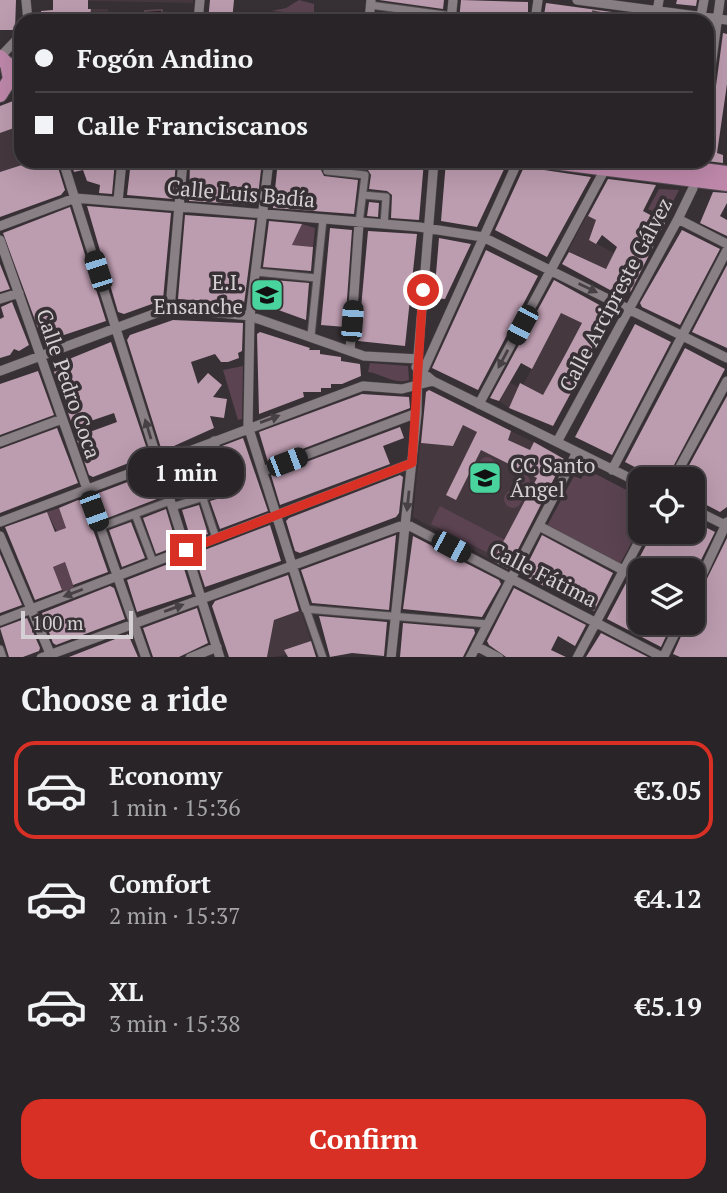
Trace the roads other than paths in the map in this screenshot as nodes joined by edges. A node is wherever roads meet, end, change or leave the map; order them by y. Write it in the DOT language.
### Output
graph roads {
  1 [pos="577,0"];
  2 [pos="659,0"];
  3 [pos="720,0"];
  4 [pos="371,3"];
  5 [pos="598,4"];
  6 [pos="430,14"];
  7 [pos="657,14"];
  8 [pos="722,19"];
  9 [pos="714,61"];
  10 [pos="10,64"];
  11 [pos="10,89"];
  12 [pos="65,168"];
  13 [pos="121,168"];
  14 [pos="182,168"];
  15 [pos="268,168"];
  16 [pos="434,168"];
  17 [pos="515,168"];
  18 [pos="598,168"];
  19 [pos="605,169"];
  20 [pos="697,170"];
  21 [pos="327,171"];
  22 [pos="727,173"];
  23 [pos="727,184"];
  24 [pos="363,195"];
  25 [pos="75,198"];
  26 [pos="118,201"];
  27 [pos="179,206"];
  28 [pos="263,214"];
  29 [pos="323,219"];
  30 [pos="678,219"];
  31 [pos="359,223"];
  32 [pos="384,224"];
  33 [pos="0,226"];
  34 [pos="427,228"];
  35 [pos="483,237"];
  36 [pos="0,240"];
  37 [pos="727,244"];
  38 [pos="727,250"];
  39 [pos="551,270"];
  40 [pos="256,272"];
  41 [pos="316,278"];
  42 [pos="19,293"];
  43 [pos="0,299"];
  44 [pos="170,308"];
  45 [pos="629,308"];
  46 [pos="250,316"];
  47 [pos="117,328"];
  48 [pos="682,335"];
  49 [pos="311,337"];
  50 [pos="420,343"];
  51 [pos="433,346"];
  52 [pos="350,351"];
  53 [pos="39,357"];
  54 [pos="727,358"];
  55 [pos="413,359"];
  56 [pos="0,371"];
  57 [pos="420,371"];
  58 [pos="433,381"];
  59 [pos="727,381"];
  60 [pos="419,384"];
  61 [pos="479,404"];
  62 [pos="417,413"];
  63 [pos="62,419"];
  64 [pos="248,426"];
  65 [pos="214,440"];
  66 [pos="0,442"];
  67 [pos="557,442"];
  68 [pos="187,450"];
  69 [pos="577,452"];
  70 [pos="158,461"];
  71 [pos="412,463"];
  72 [pos="680,467"];
  73 [pos="612,470"];
  74 [pos="262,471"];
  75 [pos="628,478"];
  76 [pos="86,489"];
  77 [pos="203,498"];
  78 [pos="171,504"];
  79 [pos="135,514"];
  80 [pos="705,514"];
  81 [pos="276,515"];
  82 [pos="0,522"];
  83 [pos="406,524"];
  84 [pos="726,524"];
  85 [pos="539,526"];
  86 [pos="100,527"];
  87 [pos="0,536"];
  88 [pos="216,538"];
  89 [pos="637,544"];
  90 [pos="186,550"];
  91 [pos="153,562"];
  92 [pos="291,564"];
  93 [pos="705,569"];
  94 [pos="623,570"];
  95 [pos="116,576"];
  96 [pos="511,579"];
  97 [pos="202,598"];
  98 [pos="31,609"];
  99 [pos="306,609"];
  100 [pos="394,617"];
  101 [pos="0,621"];
  102 [pos="596,622"];
  103 [pos="134,623"];
  104 [pos="488,624"];
  105 [pos="674,635"];
  106 [pos="477,646"];
  107 [pos="217,647"];
  108 [pos="0,649"];
  109 [pos="48,656"];
  110 [pos="4,657"];
  111 [pos="146,657"];
  112 [pos="190,657"];
  113 [pos="220,657"];
  114 [pos="323,657"];
  115 [pos="391,657"];
  116 [pos="470,657"];
  117 [pos="499,657"];
  118 [pos="577,657"];
  119 [pos="664,657"];
  1 -- 5 [label="street"];
  2 -- 7 [label="street"];
  3 -- 8 [label="street"];
  4 -- 6 [label="street"];
  5 -- 7 [label="street"];
  8 -- 9 [label="street"];
  10 -- 11 [label="main road"];
  12 -- 25 [label="street"];
  13 -- 26 [label="street"];
  14 -- 27 [label="street"];
  15 -- 28 [label="street"];
  16 -- 34 [label="street"];
  17 -- 35 [label="street"];
  18 -- 19 [label="main road"];
  19 -- 20 [label="main road"];
  19 -- 39 [label="street"];
  20 -- 22 [label="main road"];
  20 -- 23 [label="main road"];
  20 -- 30 [label="street, Calle Arcipreste Gálvez"];
  21 -- 24 [label="street"];
  24 -- 31 [label="street"];
  24 -- 32 [label="street"];
  25 -- 26 [label="street, Calle Luis Badía"];
  25 -- 33 [label="street, Calle Luis Badía"];
  25 -- 47 [label="street"];
  26 -- 27 [label="street, Calle Luis Badía"];
  27 -- 28 [label="street, Calle Luis Badía"];
  27 -- 44 [label="street"];
  28 -- 29 [label="street, Calle Luis Badía"];
  28 -- 40 [label="street"];
  29 -- 31 [label="street, Calle Luis Badía"];
  29 -- 41 [label="street"];
  30 -- 37 [label="street"];
  30 -- 45 [label="street, Calle Arcipreste Gálvez"];
  31 -- 32 [label="street, Calle Luis Badía"];
  31 -- 52 [label="street"];
  32 -- 34 [label="street, Calle Luis Badía"];
  34 -- 35 [label="street, Calle Luis Badía"];
  34 -- 50 [label="street"];
  35 -- 39 [label="street, Calle Luis Badía"];
  35 -- 51 [label="street"];
  36 -- 42 [label="street, Calle Pedro Coca"];
  38 -- 48 [label="street"];
  39 -- 45 [label="street, Calle Luis Badía, one-way"];
  39 -- 61 [label="street, one-way"];
  40 -- 41 [label="street"];
  40 -- 46 [label="street"];
  41 -- 49 [label="street"];
  42 -- 43 [label="street"];
  42 -- 53 [label="street, Calle Pedro Coca"];
  44 -- 46 [label="street"];
  44 -- 47 [label="street"];
  45 -- 48 [label="street, Calle Luis Badía"];
  45 -- 67 [label="street, Calle Arcipreste Gálvez"];
  46 -- 49 [label="street"];
  46 -- 64 [label="street"];
  47 -- 53 [label="street"];
  70 -- 47 [label="street, one-way"];
  48 -- 54 [label="street, Calle Luis Badía"];
  48 -- 73 [label="street"];
  49 -- 52 [label="street"];
  50 -- 51 [label="street"];
  50 -- 55 [label="street"];
  51 -- 57 [label="street"];
  52 -- 55 [label="street"];
  53 -- 56 [label="street"];
  53 -- 63 [label="street, Calle Pedro Coca"];
  55 -- 57 [label="street"];
  57 -- 58 [label="street"];
  57 -- 60 [label="street"];
  58 -- 60 [label="street"];
  58 -- 61 [label="street"];
  59 -- 72 [label="street"];
  60 -- 62 [label="street"];
  64 -- 60 [label="street, one-way"];
  61 -- 67 [label="street"];
  62 -- 71 [label="street"];
  62 -- 74 [label="street"];
  63 -- 66 [label="street"];
  63 -- 76 [label="street, Calle Pedro Coca"];
  64 -- 65 [label="street"];
  64 -- 74 [label="street"];
  65 -- 68 [label="street"];
  65 -- 77 [label="street"];
  67 -- 69 [label="street"];
  68 -- 70 [label="street"];
  68 -- 77 [label="street"];
  69 -- 73 [label="street"];
  69 -- 85 [label="street"];
  70 -- 76 [label="street"];
  70 -- 78 [label="street"];
  71 -- 81 [label="street"];
  71 -- 83 [label="street, one-way"];
  73 -- 75 [label="street"];
  74 -- 81 [label="street"];
  76 -- 82 [label="street"];
  76 -- 86 [label="street, Calle Pedro Coca"];
  77 -- 78 [label="street"];
  77 -- 88 [label="street"];
  78 -- 79 [label="street"];
  78 -- 90 [label="street"];
  79 -- 86 [label="street"];
  79 -- 91 [label="street"];
  80 -- 84 [label="street"];
  81 -- 88 [label="street"];
  81 -- 92 [label="street"];
  83 -- 92 [label="street"];
  83 -- 96 [label="street, Calle Fátima"];
  83 -- 100 [label="street"];
  84 -- 93 [label="street"];
  85 -- 94 [label="street"];
  85 -- 96 [label="street"];
  86 -- 95 [label="street, Calle Pedro Coca"];
  87 -- 98 [label="street"];
  88 -- 90 [label="street"];
  89 -- 94 [label="street"];
  90 -- 91 [label="street"];
  90 -- 97 [label="street"];
  91 -- 95 [label="street"];
  92 -- 97 [label="street"];
  92 -- 99 [label="street"];
  94 -- 102 [label="street"];
  95 -- 98 [label="street, one-way"];
  95 -- 103 [label="street, Calle Pedro Coca"];
  96 -- 102 [label="street, Calle Fátima"];
  96 -- 104 [label="street"];
  103 -- 97 [label="street, one-way"];
  97 -- 107 [label="street"];
  98 -- 101 [label="street"];
  98 -- 109 [label="street"];
  99 -- 100 [label="street"];
  99 -- 114 [label="street"];
  100 -- 104 [label="street"];
  100 -- 115 [label="street"];
  102 -- 118 [label="street"];
  102 -- 119 [label="street, Calle Fátima"];
  103 -- 109 [label="street"];
  103 -- 111 [label="street, Calle Pedro Coca"];
  104 -- 106 [label="street"];
  105 -- 119 [label="street"];
  106 -- 116 [label="street"];
  106 -- 117 [label="street"];
  107 -- 112 [label="street"];
  107 -- 113 [label="street"];
  108 -- 110 [label="street"];
}
